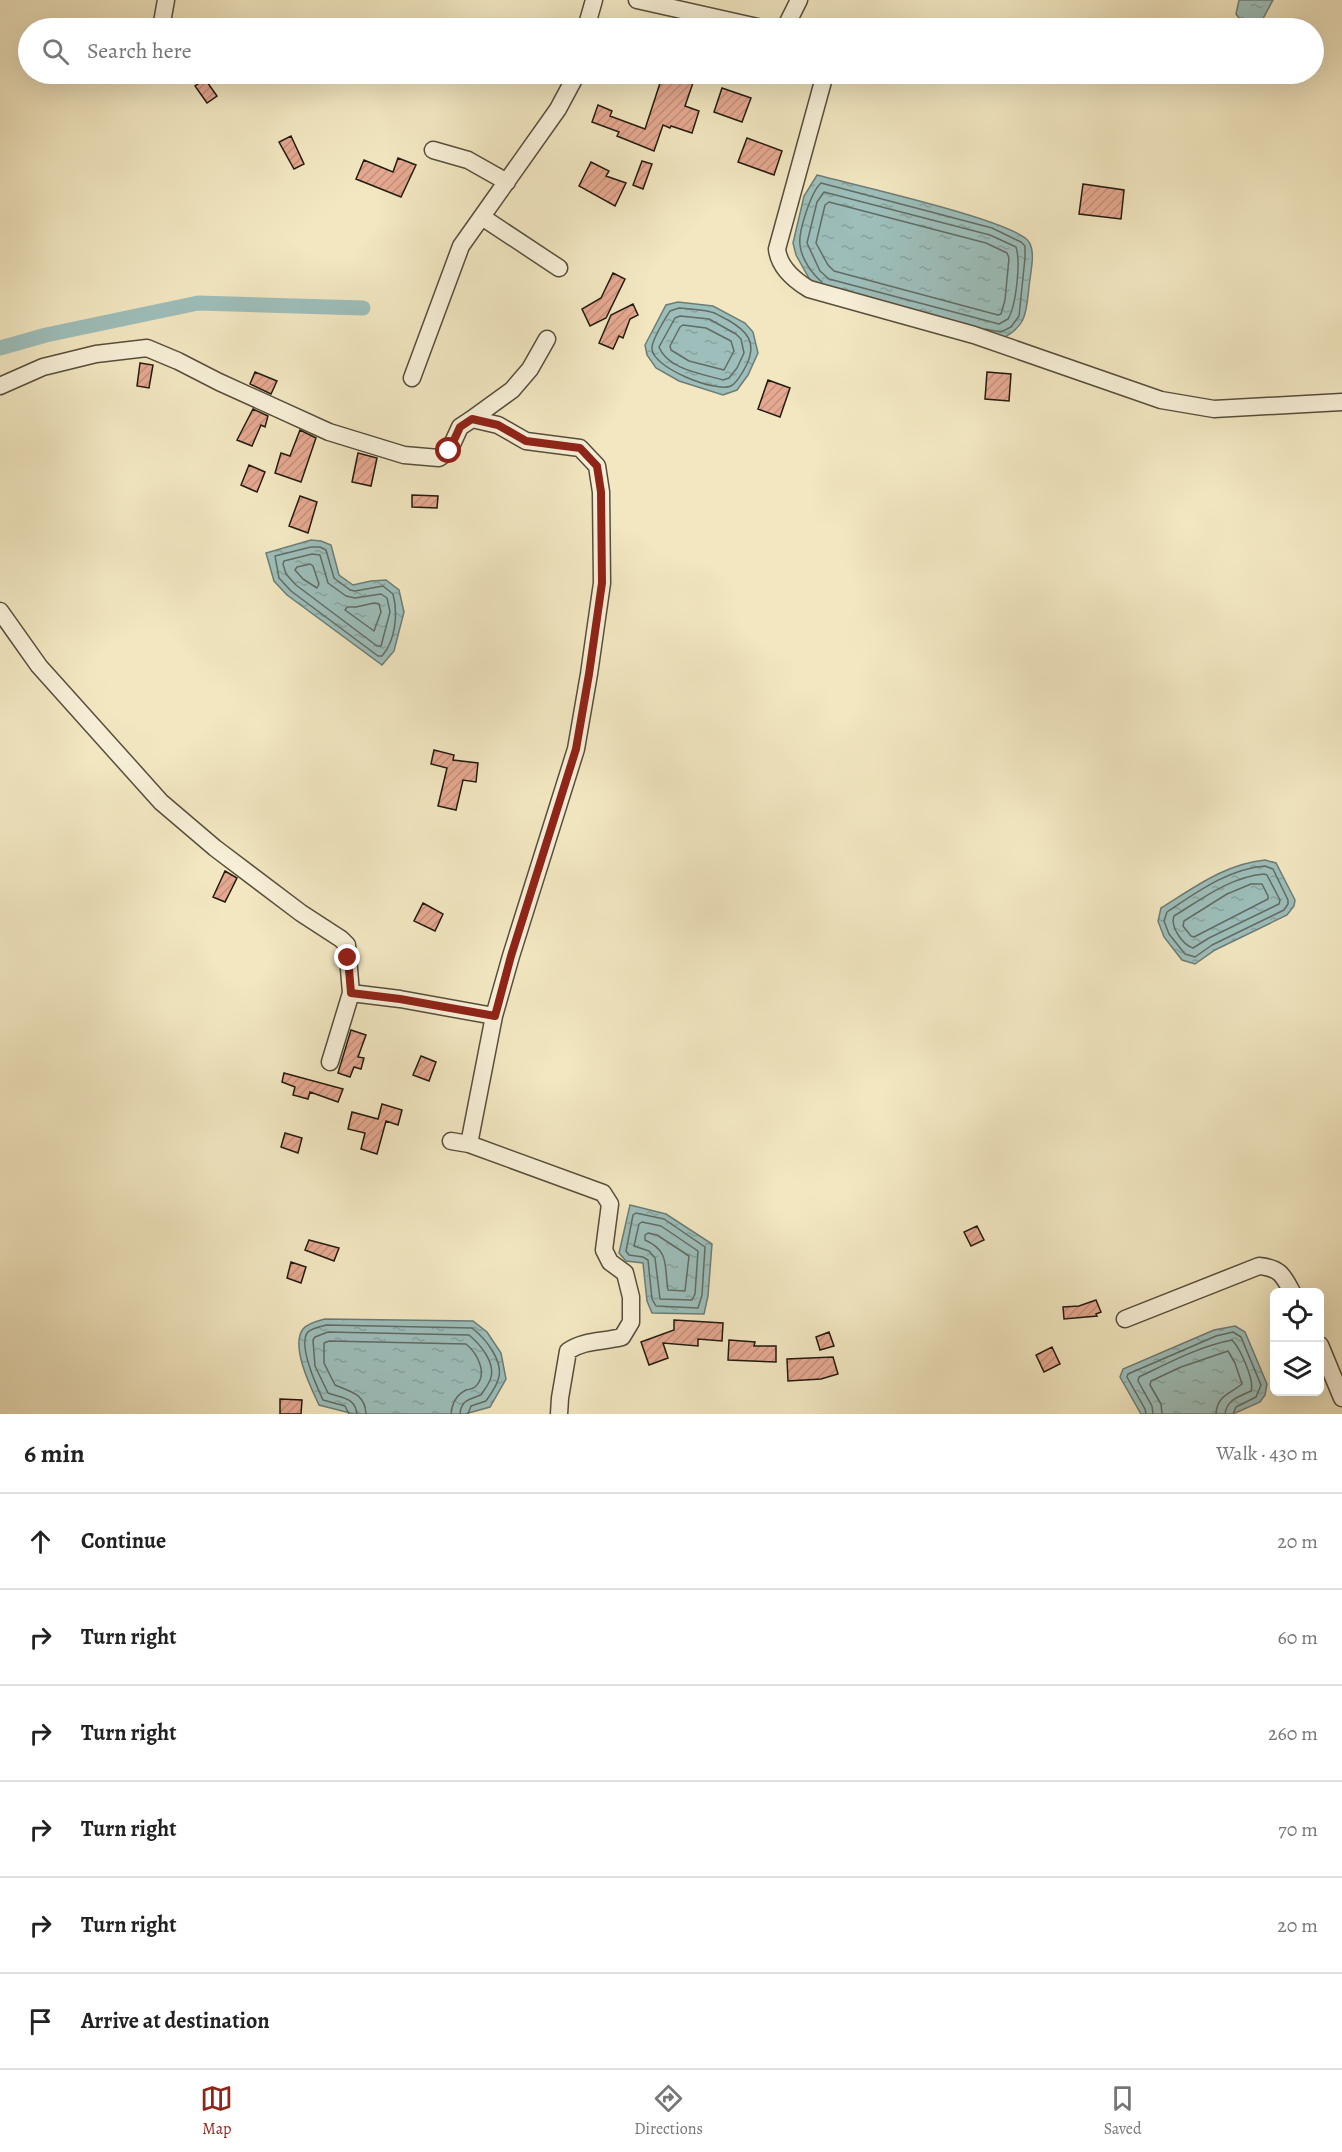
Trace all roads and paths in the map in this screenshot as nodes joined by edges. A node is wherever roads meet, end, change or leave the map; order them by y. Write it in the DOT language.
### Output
graph roads {
  1 [pos="166,0"];
  2 [pos="594,0"];
  3 [pos="638,0"];
  4 [pos="799,0"];
  5 [pos="163,18"];
  6 [pos="589,18"];
  7 [pos="718,18"];
  8 [pos="789,18"];
  9 [pos="571,84"];
  10 [pos="822,84"];
  11 [pos="433,150"];
  12 [pos="507,182"];
  13 [pos="482,217"];
  14 [pos="559,268"];
  15 [pos="547,339"];
  16 [pos="412,378"];
  17 [pos="0,386"];
  18 [pos="1342,402"];
  19 [pos="472,419"];
  20 [pos="0,611"];
  21 [pos="351,993"];
  22 [pos="495,1016"];
  23 [pos="330,1062"];
  24 [pos="451,1141"];
  25 [pos="469,1144"];
  26 [pos="1290,1288"];
  27 [pos="1125,1319"];
  28 [pos="1324,1355"];
  29 [pos="1342,1398"];
  30 [pos="559,1414"];
  1 -- 5 [label="street"];
  2 -- 6 [label="street"];
  3 -- 7 [label="street"];
  4 -- 8 [label="street"];
  9 -- 12 [label="street"];
  10 -- 18 [label="street"];
  11 -- 12 [label="street"];
  12 -- 13 [label="street"];
  13 -- 14 [label="street"];
  13 -- 16 [label="street"];
  15 -- 19 [label="street"];
  17 -- 19 [label="street"];
  19 -- 22 [label="street"];
  20 -- 21 [label="street"];
  21 -- 22 [label="street"];
  21 -- 23 [label="street"];
  22 -- 25 [label="street"];
  24 -- 25 [label="street"];
  25 -- 30 [label="street"];
  26 -- 27 [label="street"];
  28 -- 29 [label="street"];
}
